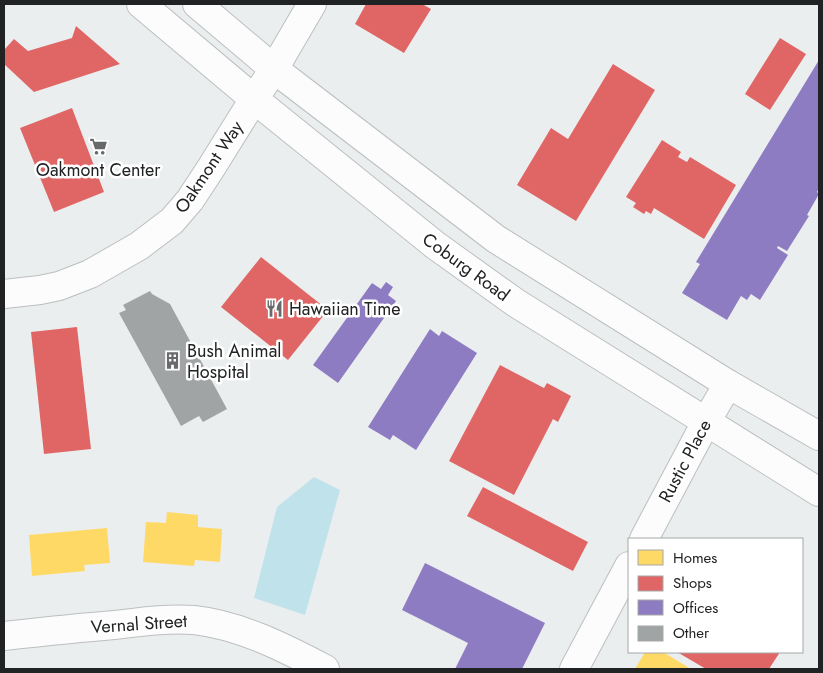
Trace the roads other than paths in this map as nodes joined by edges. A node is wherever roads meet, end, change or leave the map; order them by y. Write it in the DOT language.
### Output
graph roads {
  1 [pos="141,4"];
  2 [pos="197,4"];
  3 [pos="312,4"];
  4 [pos="274,69"];
  5 [pos="254,99"];
  6 [pos="4,294"];
  7 [pos="728,384"];
  8 [pos="706,422"];
  9 [pos="819,436"];
  10 [pos="819,492"];
  11 [pos="645,538"];
  12 [pos="628,568"];
  13 [pos="4,636"];
  14 [pos="325,669"];
  15 [pos="574,669"];
  1 -- 5 [label="main road, Coburg Road"];
  2 -- 4 [label="main road"];
  3 -- 4 [label="main road, Oakmont Way"];
  4 -- 5 [label="main road, Oakmont Way"];
  4 -- 7 [label="main road"];
  5 -- 6 [label="main road, Oakmont Way"];
  5 -- 8 [label="main road, Coburg Road"];
  7 -- 8 [label="main road, Rustic Place"];
  7 -- 9 [label="main road"];
  8 -- 10 [label="main road, Coburg Road"];
  8 -- 11 [label="main road, Rustic Place"];
  12 -- 15 [label="main road"];
  13 -- 14 [label="main road, Vernal Street"];
}
